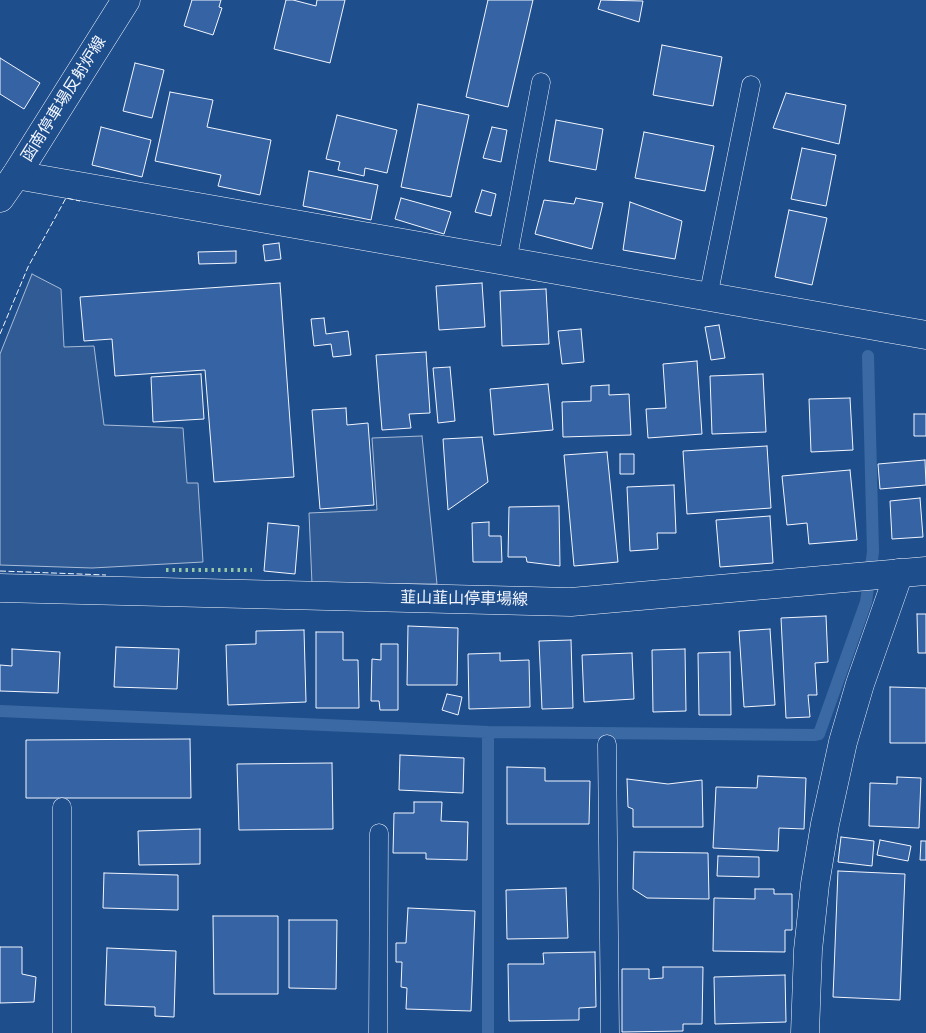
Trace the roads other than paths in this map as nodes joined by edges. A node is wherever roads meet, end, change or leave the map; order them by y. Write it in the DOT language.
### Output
graph roads {
  1 [pos="126,0"];
  2 [pos="541,82"];
  3 [pos="750,86"];
  4 [pos="16,175"];
  5 [pos="0,198"];
  6 [pos="507,262"];
  7 [pos="708,297"];
  8 [pos="926,336"];
  9 [pos="926,571"];
  10 [pos="899,573"];
  11 [pos="0,588"];
  12 [pos="607,744"];
  13 [pos="62,807"];
  14 [pos="380,832"];
  15 [pos="62,1033"];
  16 [pos="378,1033"];
  17 [pos="610,1033"];
  18 [pos="805,1033"];
  1 -- 4 [label="street, 函南停車場反射炉線"];
  2 -- 6 [label="lane"];
  3 -- 7 [label="lane"];
  4 -- 5 [label="street, 函南停車場反射炉線"];
  4 -- 6 [label="street"];
  6 -- 7 [label="street"];
  7 -- 8 [label="street"];
  9 -- 10 [label="street, 韮山韮山停車場線"];
  10 -- 11 [label="street, 韮山韮山停車場線"];
  10 -- 18 [label="street"];
  12 -- 17 [label="lane"];
  13 -- 15 [label="lane"];
  14 -- 16 [label="lane"];
}
